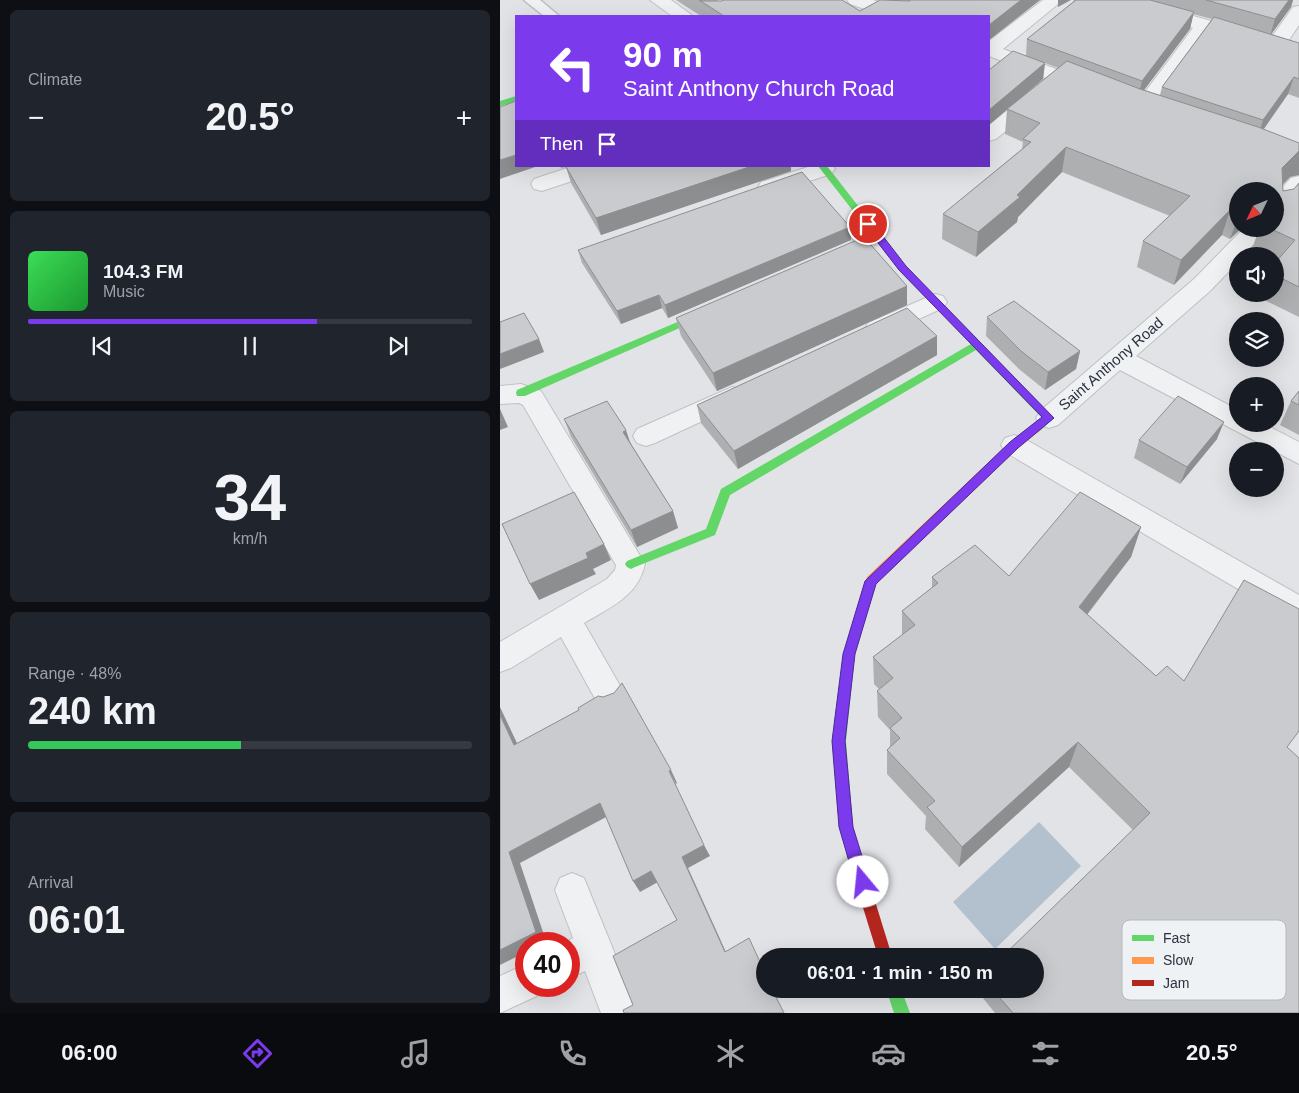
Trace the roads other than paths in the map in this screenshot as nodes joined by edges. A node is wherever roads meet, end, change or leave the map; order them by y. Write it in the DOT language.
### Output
graph roads {
  1 [pos="531,0"];
  2 [pos="659,0"];
  3 [pos="856,0"];
  4 [pos="1054,0"];
  5 [pos="1192,0"];
  6 [pos="1123,1"];
  7 [pos="1299,12"];
  8 [pos="551,15"];
  9 [pos="682,15"];
  10 [pos="897,15"];
  11 [pos="1178,18"];
  12 [pos="1204,26"];
  13 [pos="1276,45"];
  14 [pos="990,49"];
  15 [pos="990,50"];
  16 [pos="1299,52"];
  17 [pos="1060,77"];
  18 [pos="515,98"];
  19 [pos="500,104"];
  20 [pos="990,134"];
  21 [pos="592,167"];
  22 [pos="823,167"];
  23 [pos="1299,183"];
  24 [pos="542,184"];
  25 [pos="749,194"];
  26 [pos="1284,199"];
  27 [pos="1247,238"];
  28 [pos="935,302"];
  29 [pos="727,304"];
  30 [pos="854,340"];
  31 [pos="976,345"];
  32 [pos="1119,358"];
  33 [pos="754,386"];
  34 [pos="510,394"];
  35 [pos="1229,417"];
  36 [pos="1049,418"];
  37 [pos="1257,432"];
  38 [pos="646,436"];
  39 [pos="1014,445"];
  40 [pos="1299,454"];
  41 [pos="631,564"];
  42 [pos="1299,610"];
  43 [pos="567,620"];
  44 [pos="500,658"];
  45 [pos="610,696"];
  46 [pos="572,890"];
  47 [pos="883,948"];
  48 [pos="581,954"];
  49 [pos="515,988"];
  50 [pos="500,995"];
  51 [pos="897,998"];
  52 [pos="620,1013"];
  53 [pos="902,1013"];
  1 -- 8 [label="lane"];
  2 -- 9 [label="street"];
  3 -- 10 [label="street"];
  4 -- 14 [label="street"];
  5 -- 11 [label="street"];
  6 -- 11 [label="street"];
  7 -- 13 [label="street"];
  11 -- 12 [label="street"];
  12 -- 13 [label="street"];
  12 -- 17 [label="street"];
  13 -- 16 [label="street"];
  15 -- 17 [label="street"];
  17 -- 20 [label="street"];
  18 -- 19 [label="street"];
  21 -- 24 [label="street"];
  22 -- 25 [label="street"];
  22 -- 28 [label="street"];
  23 -- 26 [label="street"];
  27 -- 32 [label="street, Saint Anthony Road"];
  28 -- 30 [label="street"];
  28 -- 31 [label="street"];
  29 -- 34 [label="street"];
  31 -- 36 [label="street"];
  31 -- 41 [label="street"];
  32 -- 35 [label="street"];
  32 -- 36 [label="street, Saint Anthony Road"];
  33 -- 38 [label="street"];
  34 -- 41 [label="street"];
  36 -- 39 [label="street, Saint Anthony Road"];
  37 -- 40 [label="street"];
  39 -- 42 [label="street"];
  39 -- 47 [label="street, Saint Anthony Road"];
  41 -- 43 [label="street"];
  43 -- 44 [label="street"];
  43 -- 45 [label="street"];
  46 -- 48 [label="street"];
  48 -- 52 [label="street"];
  49 -- 50 [label="street"];
  51 -- 53 [label="street"];
}
